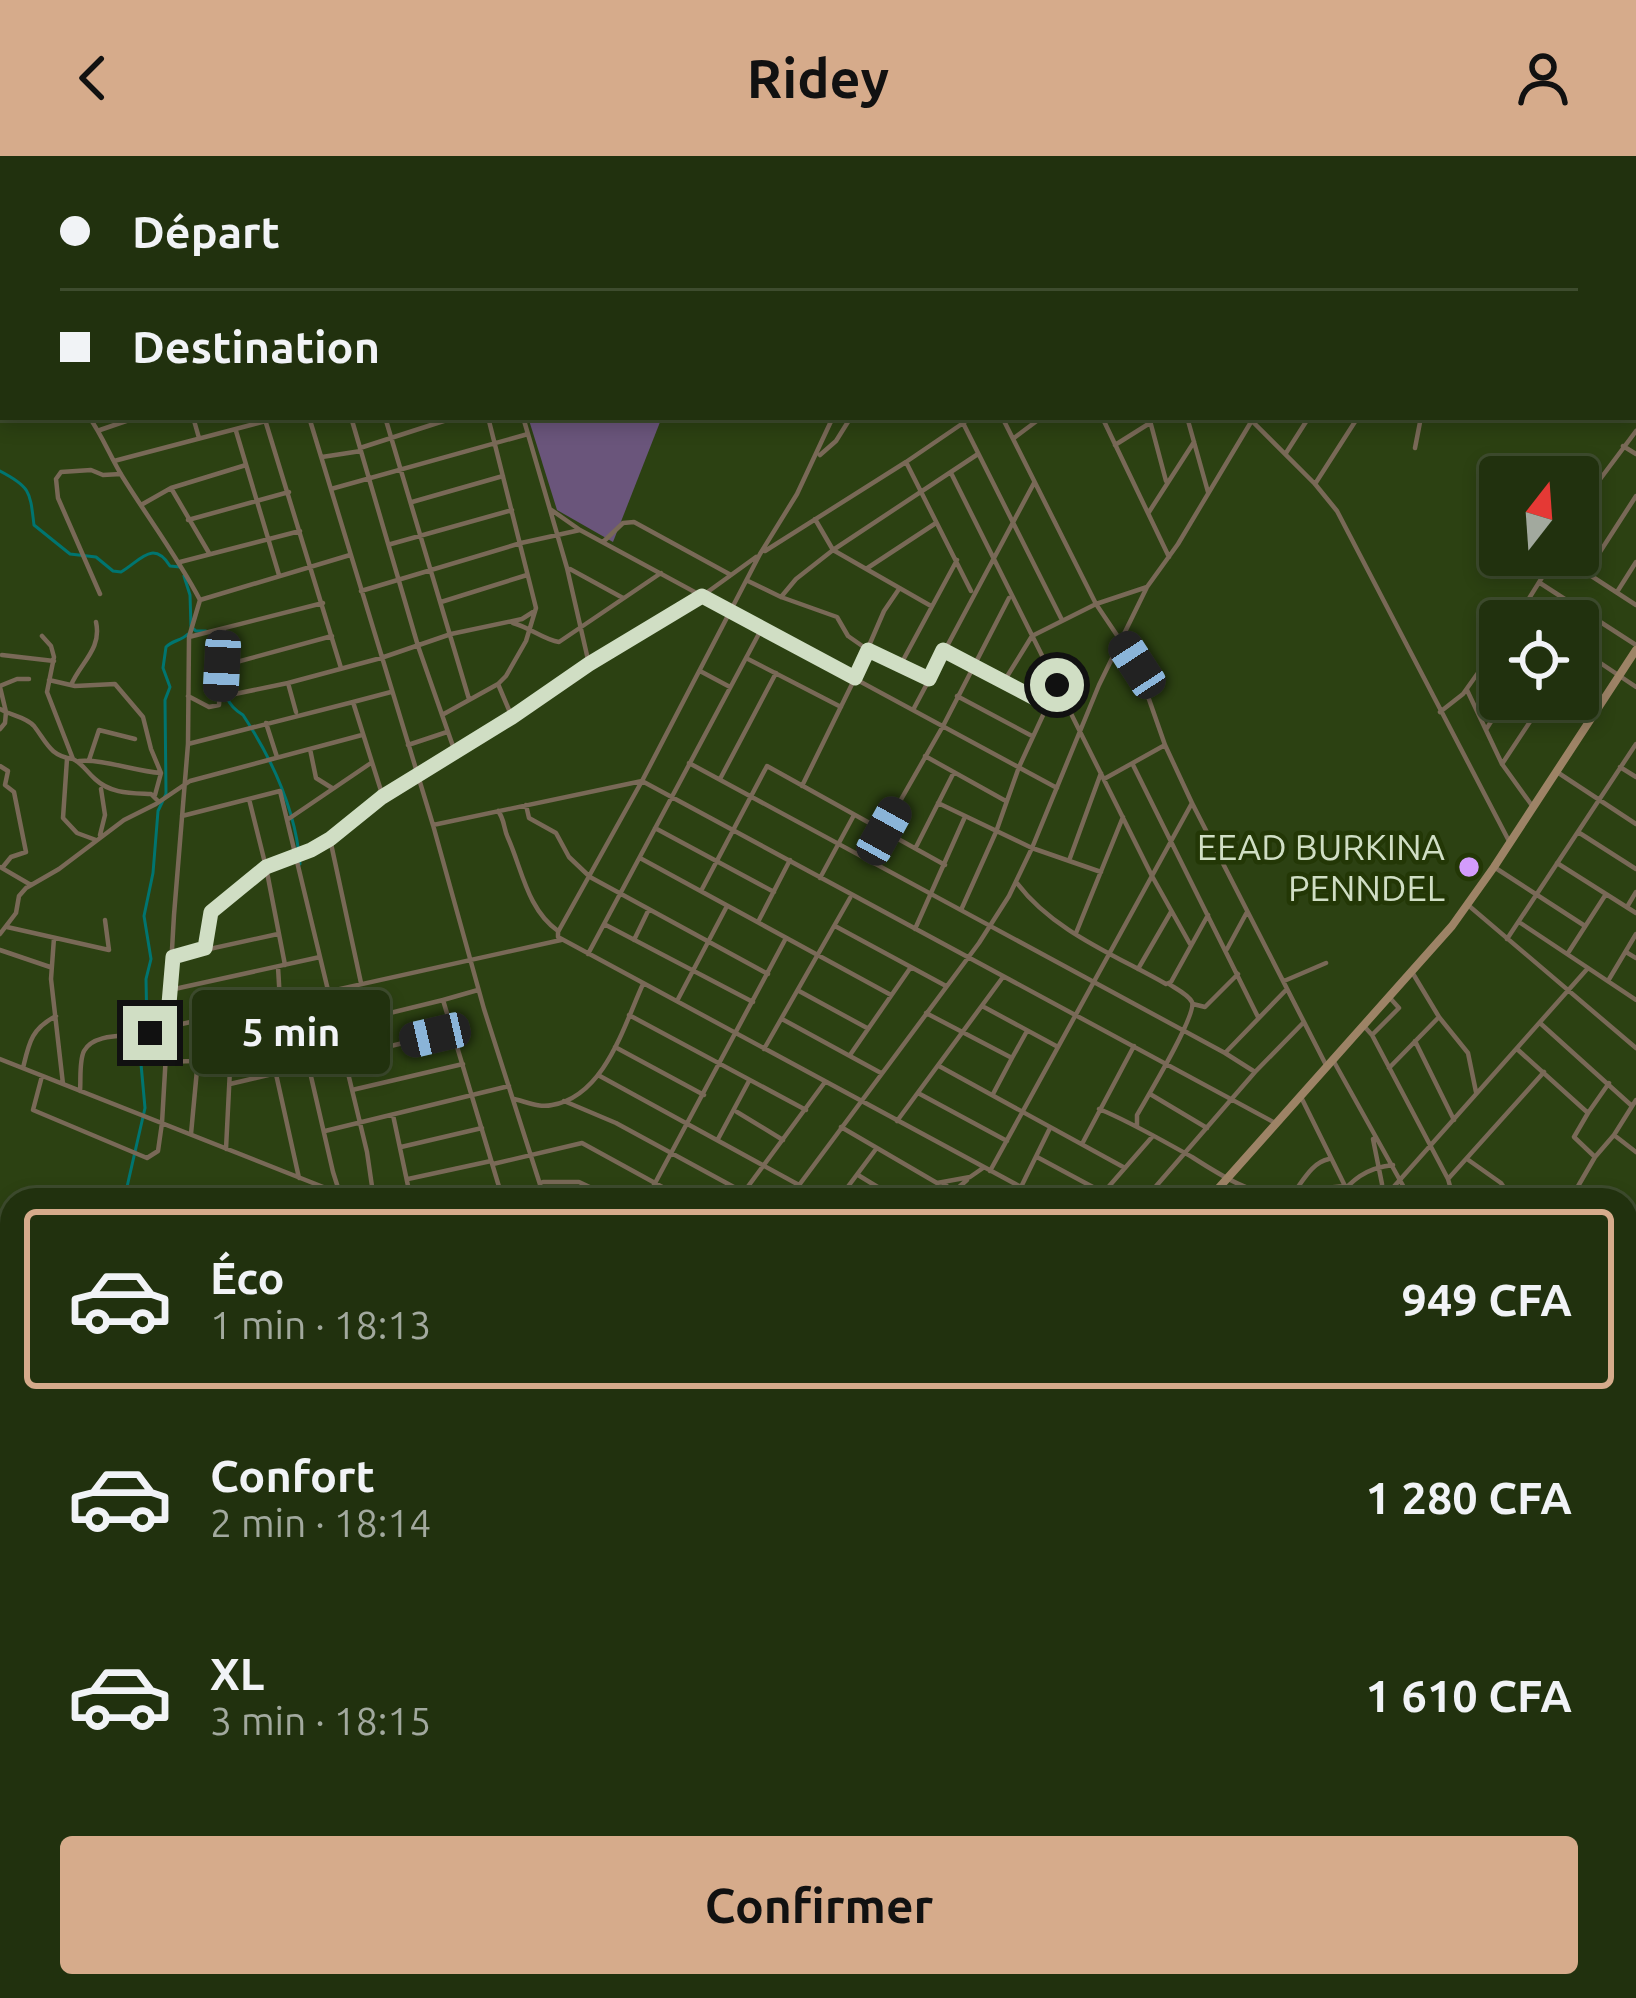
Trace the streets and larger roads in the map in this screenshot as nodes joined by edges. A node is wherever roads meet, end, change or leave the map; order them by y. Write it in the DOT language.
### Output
graph roads {
  1 [pos="92,420"];
  2 [pos="125,420"];
  3 [pos="195,420"];
  4 [pos="274,420"];
  5 [pos="310,420"];
  6 [pos="352,420"];
  7 [pos="386,420"];
  8 [pos="421,420"];
  9 [pos="446,420"];
  10 [pos="489,420"];
  11 [pos="524,420"];
  12 [pos="832,420"];
  13 [pos="849,420"];
  14 [pos="968,420"];
  15 [pos="1004,420"];
  16 [pos="1038,420"];
  17 [pos="1103,420"];
  18 [pos="1150,420"];
  19 [pos="1188,420"];
  20 [pos="1252,420"];
  21 [pos="1254,420"];
  22 [pos="1307,420"];
  23 [pos="1356,420"];
  24 [pos="1420,420"];
  25 [pos="266,423"];
  26 [pos="963,424"];
  27 [pos="423,428"];
  28 [pos="100,430"];
  29 [pos="236,431"];
  30 [pos="1636,431"];
  31 [pos="528,434"];
  32 [pos="200,438"];
  33 [pos="391,438"];
  34 [pos="1014,438"];
  35 [pos="1194,442"];
  36 [pos="495,444"];
  37 [pos="1114,446"];
  38 [pos="1623,446"];
  39 [pos="1415,448"];
  40 [pos="361,449"];
  41 [pos="978,454"];
  42 [pos="1286,454"];
  43 [pos="1636,454"];
  44 [pos="322,457"];
  45 [pos="815,459"];
  46 [pos="114,461"];
  47 [pos="906,462"];
  48 [pos="247,465"];
  49 [pos="401,471"];
  50 [pos="951,473"];
  51 [pos="121,474"];
  52 [pos="503,476"];
  53 [pos="369,480"];
  54 [pos="1599,480"];
  55 [pos="1034,483"];
  56 [pos="1167,483"];
  57 [pos="1315,484"];
  58 [pos="170,488"];
  59 [pos="330,489"];
  60 [pos="289,491"];
  61 [pos="922,493"];
  62 [pos="1209,495"];
  63 [pos="1636,496"];
  64 [pos="257,502"];
  65 [pos="412,502"];
  66 [pos="141,505"];
  67 [pos="550,509"];
  68 [pos="512,510"];
  69 [pos="1149,512"];
  70 [pos="815,519"];
  71 [pos="188,520"];
  72 [pos="938,522"];
  73 [pos="1012,523"];
  74 [pos="580,530"];
  75 [pos="300,531"];
  76 [pos="556,534"];
  77 [pos="422,535"];
  78 [pos="268,538"];
  79 [pos="603,542"];
  80 [pos="521,543"];
  81 [pos="388,544"];
  82 [pos="832,550"];
  83 [pos="209,553"];
  84 [pos="760,554"];
  85 [pos="1599,554"];
  86 [pos="350,555"];
  87 [pos="1169,557"];
  88 [pos="994,559"];
  89 [pos="957,560"];
  90 [pos="180,562"];
  91 [pos="1636,562"];
  92 [pos="313,568"];
  93 [pos="567,568"];
  94 [pos="866,569"];
  95 [pos="432,570"];
  96 [pos="661,573"];
  97 [pos="529,574"];
  98 [pos="731,575"];
  99 [pos="1544,576"];
  100 [pos="1592,576"];
  101 [pos="279,578"];
  102 [pos="746,580"];
  103 [pos="399,581"];
  104 [pos="1540,583"];
  105 [pos="1147,587"];
  106 [pos="899,589"];
  107 [pos="360,591"];
  108 [pos="1617,592"];
  109 [pos="100,594"];
  110 [pos="973,594"];
  111 [pos="702,596"];
  112 [pos="1010,596"];
  113 [pos="781,597"];
  114 [pos="623,598"];
  115 [pos="200,600"];
  116 [pos="1529,600"];
  117 [pos="441,602"];
  118 [pos="323,603"];
  119 [pos="1096,604"];
  120 [pos="931,605"];
  121 [pos="1636,605"];
  122 [pos="536,608"];
  123 [pos="731,611"];
  124 [pos="1062,620"];
  125 [pos="95,622"];
  126 [pos="511,622"];
  127 [pos="530,628"];
  128 [pos="762,628"];
  129 [pos="224,629"];
  130 [pos="580,629"];
  131 [pos="451,634"];
  132 [pos="42,636"];
  133 [pos="332,636"];
  134 [pos="1032,636"];
  135 [pos="190,637"];
  136 [pos="1122,642"];
  137 [pos="418,646"];
  138 [pos="1636,648"];
  139 [pos="868,650"];
  140 [pos="943,650"];
  141 [pos="2,655"];
  142 [pos="382,658"];
  143 [pos="746,658"];
  144 [pos="54,661"];
  145 [pos="1599,663"];
  146 [pos="589,664"];
  147 [pos="901,664"];
  148 [pos="972,665"];
  149 [pos="222,666"];
  150 [pos="341,668"];
  151 [pos="700,671"];
  152 [pos="1479,673"];
  153 [pos="776,674"];
  154 [pos="1619,676"];
  155 [pos="855,678"];
  156 [pos="28,679"];
  157 [pos="929,679"];
  158 [pos="49,680"];
  159 [pos="1004,682"];
  160 [pos="288,683"];
  161 [pos="498,684"];
  162 [pos="71,685"];
  163 [pos="1057,685"];
  164 [pos="0,686"];
  165 [pos="730,687"];
  166 [pos="1636,687"];
  167 [pos="1467,690"];
  168 [pos="391,692"];
  169 [pos="957,695"];
  170 [pos="188,696"];
  171 [pos="220,698"];
  172 [pos="469,698"];
  173 [pos="353,702"];
  174 [pos="1048,705"];
  175 [pos="2,707"];
  176 [pos="841,707"];
  177 [pos="913,710"];
  178 [pos="1440,712"];
  179 [pos="296,715"];
  180 [pos="442,715"];
  181 [pos="512,717"];
  182 [pos="1492,720"];
  183 [pos="1531,720"];
  184 [pos="266,723"];
  185 [pos="943,726"];
  186 [pos="0,728"];
  187 [pos="1487,728"];
  188 [pos="1079,731"];
  189 [pos="447,732"];
  190 [pos="362,735"];
  191 [pos="1033,736"];
  192 [pos="136,739"];
  193 [pos="188,744"];
  194 [pos="1636,744"];
  195 [pos="408,745"];
  196 [pos="1166,746"];
  197 [pos="310,749"];
  198 [pos="454,752"];
  199 [pos="925,756"];
  200 [pos="277,757"];
  201 [pos="73,760"];
  202 [pos="89,760"];
  203 [pos="371,763"];
  204 [pos="689,763"];
  205 [pos="1502,764"];
  206 [pos="1133,765"];
  207 [pos="0,766"];
  208 [pos="1019,767"];
  209 [pos="1620,767"];
  210 [pos="954,772"];
  211 [pos="1557,772"];
  212 [pos="161,773"];
  213 [pos="418,776"];
  214 [pos="1102,776"];
  215 [pos="1636,777"];
  216 [pos="720,779"];
  217 [pos="642,781"];
  218 [pos="185,785"];
  219 [pos="802,786"];
  220 [pos="101,788"];
  221 [pos="1057,788"];
  222 [pos="333,789"];
  223 [pos="672,795"];
  224 [pos="750,796"];
  225 [pos="382,797"];
  226 [pos="157,799"];
  227 [pos="1599,799"];
  228 [pos="249,800"];
  229 [pos="1006,801"];
  230 [pos="938,803"];
  231 [pos="1192,803"];
  232 [pos="526,805"];
  233 [pos="1534,807"];
  234 [pos="498,811"];
  235 [pos="854,815"];
  236 [pos="182,817"];
  237 [pos="1123,817"];
  238 [pos="965,818"];
  239 [pos="287,820"];
  240 [pos="1636,824"];
  241 [pos="433,826"];
  242 [pos="655,828"];
  243 [pos="734,828"];
  244 [pos="884,831"];
  245 [pos="996,832"];
  246 [pos="1578,832"];
  247 [pos="98,838"];
  248 [pos="330,839"];
  249 [pos="1171,840"];
  250 [pos="1510,843"];
  251 [pos="839,845"];
  252 [pos="1033,848"];
  253 [pos="915,849"];
  254 [pos="295,857"];
  255 [pos="640,858"];
  256 [pos="790,860"];
  257 [pos="1069,860"];
  258 [pos="717,861"];
  259 [pos="1557,863"];
  260 [pos="945,865"];
  261 [pos="1,867"];
  262 [pos="266,867"];
  263 [pos="1494,867"];
  264 [pos="1636,869"];
  265 [pos="1101,872"];
  266 [pos="1152,876"];
  267 [pos="590,877"];
  268 [pos="820,878"];
  269 [pos="1017,883"];
  270 [pos="31,885"];
  271 [pos="700,891"];
  272 [pos="774,892"];
  273 [pos="1636,892"];
  274 [pos="620,893"];
  275 [pos="1606,894"];
  276 [pos="932,895"];
  277 [pos="1537,895"];
  278 [pos="851,896"];
  279 [pos="1468,905"];
  280 [pos="727,906"];
  281 [pos="1627,907"];
  282 [pos="649,909"];
  283 [pos="1248,909"];
  284 [pos="961,910"];
  285 [pos="1171,912"];
  286 [pos="1636,914"];
  287 [pos="1208,915"];
  288 [pos="105,920"];
  289 [pos="758,922"];
  290 [pos="1520,922"];
  291 [pos="604,923"];
  292 [pos="835,926"];
  293 [pos="1585,926"];
  294 [pos="7,927"];
  295 [pos="989,927"];
  296 [pos="915,929"];
  297 [pos="1076,933"];
  298 [pos="0,934"];
  299 [pos="278,934"];
  300 [pos="1636,934"];
  301 [pos="560,936"];
  302 [pos="54,938"];
  303 [pos="786,938"];
  304 [pos="1508,939"];
  305 [pos="634,940"];
  306 [pos="709,941"];
  307 [pos="1190,944"];
  308 [pos="205,948"];
  309 [pos="0,950"];
  310 [pos="1227,950"];
  311 [pos="1568,952"];
  312 [pos="1626,952"];
  313 [pos="588,954"];
  314 [pos="818,954"];
  315 [pos="1110,954"];
  316 [pos="173,957"];
  317 [pos="320,957"];
  318 [pos="968,957"];
  319 [pos="1636,958"];
  320 [pos="470,959"];
  321 [pos="1326,963"];
  322 [pos="281,966"];
  323 [pos="50,967"];
  324 [pos="911,967"];
  325 [pos="1588,968"];
  326 [pos="1138,969"];
  327 [pos="693,970"];
  328 [pos="1412,972"];
  329 [pos="768,974"];
  330 [pos="1238,974"];
  331 [pos="1003,977"];
  332 [pos="1284,981"];
  333 [pos="1608,981"];
  334 [pos="361,982"];
  335 [pos="643,983"];
  336 [pos="1094,984"];
  337 [pos="1169,984"];
  338 [pos="946,986"];
  339 [pos="328,989"];
  340 [pos="1287,989"];
  341 [pos="170,990"];
  342 [pos="479,990"];
  343 [pos="799,991"];
  344 [pos="1569,991"];
  345 [pos="891,995"];
  346 [pos="1390,998"];
  347 [pos="280,1000"];
  348 [pos="443,1000"];
  349 [pos="1636,1000"];
  350 [pos="677,1001"];
  351 [pos="753,1002"];
  352 [pos="1193,1004"];
  353 [pos="983,1006"];
  354 [pos="926,1013"];
  355 [pos="629,1015"];
  356 [pos="56,1016"];
  357 [pos="1076,1016"];
  358 [pos="1258,1017"];
  359 [pos="1439,1017"];
  360 [pos="782,1019"];
  361 [pos="198,1020"];
  362 [pos="1303,1023"];
  363 [pos="1540,1023"];
  364 [pos="336,1025"];
  365 [pos="1364,1026"];
  366 [pos="167,1027"];
  367 [pos="867,1028"];
  368 [pos="1027,1030"];
  369 [pos="454,1031"];
  370 [pos="1184,1032"];
  371 [pos="301,1033"];
  372 [pos="736,1034"];
  373 [pos="963,1034"];
  374 [pos="1372,1035"];
  375 [pos="1415,1041"];
  376 [pos="1634,1043"];
  377 [pos="615,1046"];
  378 [pos="1134,1046"];
  379 [pos="1058,1048"];
  380 [pos="231,1049"];
  381 [pos="764,1049"];
  382 [pos="1517,1049"];
  383 [pos="1225,1053"];
  384 [pos="344,1055"];
  385 [pos="850,1055"];
  386 [pos="1012,1058"];
  387 [pos="0,1059"];
  388 [pos="198,1059"];
  389 [pos="166,1062"];
  390 [pos="463,1064"];
  391 [pos="720,1064"];
  392 [pos="1166,1064"];
  393 [pos="1330,1064"];
  394 [pos="309,1065"];
  395 [pos="939,1066"];
  396 [pos="23,1068"];
  397 [pos="1389,1068"];
  398 [pos="1255,1072"];
  399 [pos="1544,1072"];
  400 [pos="881,1073"];
  401 [pos="277,1074"];
  402 [pos="598,1075"];
  403 [pos="42,1076"];
  404 [pos="749,1080"];
  405 [pos="825,1082"];
  406 [pos="63,1084"];
  407 [pos="230,1084"];
  408 [pos="1609,1084"];
  409 [pos="509,1086"];
  410 [pos="80,1090"];
  411 [pos="352,1090"];
  412 [pos="918,1093"];
  413 [pos="993,1094"];
  414 [pos="1150,1094"];
  415 [pos="1477,1094"];
  416 [pos="704,1095"];
  417 [pos="473,1096"];
  418 [pos="1300,1097"];
  419 [pos="514,1099"];
  420 [pos="1231,1100"];
  421 [pos="564,1101"];
  422 [pos="860,1101"];
  423 [pos="1634,1103"];
  424 [pos="1099,1109"];
  425 [pos="735,1110"];
  426 [pos="806,1110"];
  427 [pos="1022,1110"];
  428 [pos="1588,1113"];
  429 [pos="393,1115"];
  430 [pos="1454,1120"];
  431 [pos="897,1121"];
  432 [pos="162,1123"];
  433 [pos="359,1123"];
  434 [pos="688,1124"];
  435 [pos="1277,1124"];
  436 [pos="841,1127"];
  437 [pos="1051,1127"];
  438 [pos="482,1128"];
  439 [pos="1137,1128"];
  440 [pos="1207,1128"];
  441 [pos="325,1131"];
  442 [pos="1372,1134"];
  443 [pos="191,1135"];
  444 [pos="1614,1135"];
  445 [pos="1152,1137"];
  446 [pos="718,1139"];
  447 [pos="783,1140"];
  448 [pos="1007,1141"];
  449 [pos="1082,1144"];
  450 [pos="401,1147"];
  451 [pos="226,1149"];
  452 [pos="876,1149"];
  453 [pos="1430,1149"];
  454 [pos="672,1152"];
  455 [pos="1636,1152"];
  456 [pos="532,1154"];
  457 [pos="1185,1154"];
  458 [pos="1037,1156"];
  459 [pos="1594,1157"];
  460 [pos="1330,1159"];
  461 [pos="1467,1159"];
  462 [pos="492,1162"];
  463 [pos="764,1164"];
  464 [pos="1393,1165"];
  465 [pos="1376,1167"];
  466 [pos="1125,1168"];
  467 [pos="986,1170"];
  468 [pos="857,1174"];
  469 [pos="970,1177"];
  470 [pos="299,1178"];
  471 [pos="408,1179"];
  472 [pos="1227,1179"];
  473 [pos="1448,1179"];
  474 [pos="1402,1180"];
  475 [pos="541,1182"];
  476 [pos="943,1183"];
  477 [pos="655,1184"];
  478 [pos="799,1185"];
  479 [pos="1345,1186"];
  480 [pos="1021,1187"];
  481 [pos="325,1188"];
  482 [pos="338,1188"];
  483 [pos="374,1188"];
  484 [pos="409,1188"];
  485 [pos="500,1188"];
  486 [pos="542,1188"];
  487 [pos="592,1188"];
  488 [pos="653,1188"];
  489 [pos="663,1188"];
  490 [pos="736,1188"];
  491 [pos="746,1188"];
  492 [pos="797,1188"];
  493 [pos="847,1188"];
  494 [pos="880,1188"];
  495 [pos="949,1188"];
  496 [pos="958,1188"];
  497 [pos="1094,1188"];
  498 [pos="1107,1188"];
  499 [pos="1155,1188"];
  500 [pos="1219,1188"];
  501 [pos="1252,1188"];
  502 [pos="1296,1188"];
  503 [pos="1325,1188"];
  504 [pos="1382,1188"];
  505 [pos="1394,1188"];
  506 [pos="1406,1188"];
  507 [pos="1451,1188"];
  508 [pos="1504,1188"];
  509 [pos="1577,1188"];
  1 -- 28 [label="street"];
  2 -- 28 [label="street"];
  3 -- 32 [label="street"];
  4 -- 25 [label="street"];
  5 -- 44 [label="street"];
  6 -- 40 [label="street"];
  7 -- 33 [label="street"];
  8 -- 27 [label="street"];
  9 -- 27 [label="street"];
  10 -- 36 [label="street"];
  11 -- 31 [label="street"];
  12 -- 45 [label="street"];
  13 -- 45 [label="street"];
  14 -- 26 [label="street"];
  15 -- 34 [label="street"];
  16 -- 34 [label="street"];
  17 -- 37 [label="street"];
  18 -- 37 [label="street"];
  18 -- 56 [label="street"];
  19 -- 35 [label="street"];
  20 -- 62 [label="street"];
  21 -- 42 [label="street"];
  22 -- 42 [label="street"];
  23 -- 57 [label="street"];
  24 -- 39 [label="street"];
  25 -- 29 [label="street"];
  25 -- 60 [label="street"];
  26 -- 41 [label="street"];
  26 -- 47 [label="street"];
  27 -- 33 [label="street"];
  28 -- 46 [label="street"];
  29 -- 32 [label="street"];
  29 -- 48 [label="street"];
  30 -- 38 [label="street"];
  31 -- 36 [label="street"];
  31 -- 67 [label="street"];
  32 -- 46 [label="street"];
  33 -- 40 [label="street"];
  33 -- 49 [label="street"];
  34 -- 55 [label="street"];
  35 -- 56 [label="street"];
  35 -- 62 [label="street"];
  36 -- 49 [label="street"];
  36 -- 52 [label="street"];
  37 -- 69 [label="street"];
  38 -- 43 [label="street"];
  38 -- 54 [label="street"];
  40 -- 44 [label="street"];
  40 -- 53 [label="street"];
  41 -- 50 [label="street"];
  41 -- 73 [label="street"];
  42 -- 57 [label="street"];
  44 -- 59 [label="street"];
  45 -- 84 [label="street"];
  46 -- 51 [label="street"];
  47 -- 61 [label="street"];
  47 -- 70 [label="street"];
  48 -- 58 [label="street"];
  48 -- 64 [label="street"];
  49 -- 53 [label="street"];
  49 -- 65 [label="street"];
  50 -- 61 [label="street"];
  50 -- 88 [label="street"];
  51 -- 66 [label="street"];
  51 -- 109 [label="street"];
  52 -- 65 [label="street"];
  52 -- 68 [label="street"];
  53 -- 59 [label="street"];
  53 -- 81 [label="street"];
  55 -- 73 [label="street"];
  55 -- 119 [label="street"];
  56 -- 69 [label="street"];
  57 -- 178 [label="street"];
  58 -- 66 [label="street"];
  58 -- 71 [label="street"];
  59 -- 86 [label="street"];
  60 -- 64 [label="street"];
  60 -- 75 [label="street"];
  61 -- 72 [label="street"];
  61 -- 82 [label="street"];
  62 -- 87 [label="street"];
  63 -- 85 [label="street"];
  64 -- 71 [label="street"];
  64 -- 78 [label="street"];
  65 -- 77 [label="street"];
  66 -- 90 [label="street"];
  67 -- 74 [label="street"];
  67 -- 76 [label="street"];
  68 -- 77 [label="street"];
  68 -- 80 [label="street"];
  69 -- 87 [label="street"];
  70 -- 82 [label="street"];
  70 -- 84 [label="street"];
  71 -- 83 [label="street"];
  72 -- 89 [label="street"];
  72 -- 94 [label="street"];
  73 -- 88 [label="street"];
  73 -- 124 [label="street"];
  74 -- 76 [label="street"];
  74 -- 79 [label="street"];
  75 -- 78 [label="street"];
  75 -- 92 [label="street"];
  76 -- 80 [label="street"];
  76 -- 93 [label="street"];
  77 -- 81 [label="street"];
  77 -- 95 [label="street"];
  78 -- 83 [label="street"];
  78 -- 101 [label="street"];
  79 -- 96 [label="street"];
  79 -- 98 [label="street"];
  80 -- 95 [label="street"];
  80 -- 97 [label="street"];
  81 -- 103 [label="street"];
  82 -- 94 [label="street"];
  82 -- 113 [label="street"];
  83 -- 90 [label="street"];
  84 -- 98 [label="street"];
  84 -- 102 [label="street"];
  86 -- 92 [label="street"];
  86 -- 107 [label="street"];
  87 -- 105 [label="street"];
  88 -- 110 [label="street"];
  88 -- 112 [label="street"];
  89 -- 110 [label="street"];
  89 -- 120 [label="street"];
  90 -- 115 [label="street"];
  91 -- 108 [label="street"];
  92 -- 101 [label="street"];
  92 -- 118 [label="street"];
  93 -- 114 [label="street"];
  93 -- 130 [label="street"];
  94 -- 106 [label="street"];
  95 -- 103 [label="street"];
  95 -- 117 [label="street"];
  96 -- 111 [label="street"];
  96 -- 114 [label="street"];
  97 -- 117 [label="street"];
  97 -- 122 [label="street"];
  98 -- 111 [label="street"];
  99 -- 104 [label="street"];
  100 -- 108 [label="street"];
  101 -- 115 [label="street"];
  102 -- 113 [label="street"];
  102 -- 123 [label="street"];
  103 -- 107 [label="street"];
  103 -- 137 [label="street"];
  104 -- 116 [label="street"];
  104 -- 138 [label="street"];
  105 -- 119 [label="street"];
  105 -- 136 [label="street"];
  106 -- 120 [label="street"];
  106 -- 139 [label="street"];
  107 -- 142 [label="street"];
  108 -- 121 [label="street"];
  110 -- 140 [label="street"];
  111 -- 123 [label="street"];
  111 -- 146 [label="street"];
  112 -- 134 [label="street"];
  112 -- 148 [label="street"];
  113 -- 139 [label="street"];
  114 -- 130 [label="street"];
  115 -- 135 [label="street"];
  117 -- 131 [label="street"];
  118 -- 129 [label="street"];
  118 -- 133 [label="street"];
  119 -- 124 [label="street"];
  119 -- 136 [label="street"];
  120 -- 147 [label="street"];
  122 -- 126 [label="street"];
  122 -- 127 [label="street"];
  123 -- 128 [label="street"];
  123 -- 151 [label="street"];
  124 -- 134 [label="street"];
  125 -- 162 [label="street"];
  126 -- 127 [label="street"];
  126 -- 131 [label="street"];
  127 -- 130 [label="street"];
  127 -- 161 [label="street"];
  128 -- 143 [label="street"];
  128 -- 155 [label="street"];
  129 -- 135 [label="street"];
  129 -- 149 [label="street"];
  130 -- 146 [label="street"];
  131 -- 137 [label="street"];
  131 -- 172 [label="street"];
  132 -- 144 [label="street"];
  133 -- 149 [label="street"];
  133 -- 150 [label="street"];
  134 -- 159 [label="street"];
  134 -- 163 [label="street"];
  135 -- 170 [label="street"];
  136 -- 188 [label="street"];
  136 -- 196 [label="street"];
  137 -- 142 [label="street"];
  137 -- 180 [label="street"];
  138 -- 154 [label="street"];
  139 -- 147 [label="street"];
  139 -- 155 [label="street"];
  140 -- 148 [label="street"];
  140 -- 157 [label="street"];
  141 -- 144 [label="street"];
  142 -- 150 [label="street"];
  142 -- 168 [label="street"];
  143 -- 153 [label="street"];
  143 -- 165 [label="street"];
  144 -- 158 [label="street"];
  145 -- 154 [label="street"];
  146 -- 181 [label="street"];
  147 -- 157 [label="street"];
  148 -- 159 [label="street"];
  148 -- 169 [label="street"];
  149 -- 171 [label="street"];
  150 -- 160 [label="street"];
  151 -- 165 [label="street"];
  151 -- 217 [label="street"];
  152 -- 167 [label="street"];
  153 -- 176 [label="street"];
  153 -- 216 [label="street"];
  154 -- 166 [label="street"];
  154 -- 211 [label="street"];
  155 -- 176 [label="street"];
  155 -- 177 [label="street"];
  156 -- 164 [label="street"];
  157 -- 177 [label="street"];
  158 -- 162 [label="street"];
  158 -- 201 [label="street"];
  159 -- 174 [label="street"];
  160 -- 171 [label="street"];
  160 -- 179 [label="street"];
  161 -- 172 [label="street"];
  161 -- 181 [label="street"];
  162 -- 212 [label="street"];
  163 -- 174 [label="street"];
  163 -- 188 [label="street"];
  164 -- 175 [label="street"];
  165 -- 204 [label="street"];
  167 -- 178 [label="street"];
  167 -- 187 [label="street"];
  168 -- 173 [label="street"];
  168 -- 195 [label="street"];
  169 -- 185 [label="street"];
  169 -- 191 [label="street"];
  170 -- 171 [label="street"];
  170 -- 193 [label="street"];
  172 -- 180 [label="street"];
  173 -- 179 [label="street"];
  173 -- 190 [label="street"];
  174 -- 191 [label="street"];
  175 -- 186 [label="street"];
  175 -- 201 [label="street"];
  176 -- 219 [label="street"];
  177 -- 185 [label="street"];
  178 -- 250 [label="street"];
  179 -- 184 [label="street"];
  180 -- 189 [label="street"];
  181 -- 198 [label="street"];
  182 -- 187 [label="street"];
  183 -- 205 [label="street"];
  184 -- 193 [label="street"];
  184 -- 200 [label="street"];
  185 -- 199 [label="street"];
  185 -- 208 [label="street"];
  187 -- 205 [label="street"];
  188 -- 214 [label="street"];
  188 -- 221 [label="street"];
  189 -- 195 [label="street"];
  189 -- 198 [label="street"];
  190 -- 197 [label="street"];
  190 -- 203 [label="street"];
  191 -- 208 [label="street"];
  192 -- 202 [label="street"];
  193 -- 218 [label="street"];
  194 -- 209 [label="street"];
  195 -- 213 [label="street"];
  196 -- 206 [label="street"];
  196 -- 231 [label="street"];
  197 -- 200 [label="street"];
  197 -- 222 [label="street"];
  198 -- 213 [label="street"];
  199 -- 210 [label="street"];
  199 -- 244 [label="street"];
  200 -- 218 [label="street"];
  201 -- 202 [label="street"];
  201 -- 226 [label="street"];
  201 -- 247 [label="street"];
  202 -- 212 [label="street"];
  203 -- 222 [label="street"];
  203 -- 225 [label="street"];
  204 -- 216 [label="street"];
  204 -- 223 [label="street"];
  205 -- 233 [label="street"];
  206 -- 214 [label="street"];
  206 -- 249 [label="street"];
  207 -- 261 [label="street"];
  208 -- 221 [label="street"];
  208 -- 229 [label="street"];
  209 -- 215 [label="street"];
  209 -- 227 [label="street"];
  210 -- 229 [label="street"];
  210 -- 230 [label="street"];
  211 -- 227 [label="street"];
  211 -- 233 [label="street"];
  212 -- 226 [label="street"];
  213 -- 225 [label="street"];
  213 -- 241 [label="street"];
  214 -- 237 [label="street"];
  214 -- 257 [label="street"];
  216 -- 224 [label="street"];
  217 -- 223 [label="street"];
  217 -- 232 [label="street"];
  217 -- 267 [label="street"];
  218 -- 226 [label="street"];
  218 -- 236 [label="street"];
  219 -- 224 [label="street"];
  219 -- 235 [label="street"];
  220 -- 247 [label="street"];
  221 -- 252 [label="street"];
  222 -- 239 [label="street"];
  223 -- 242 [label="street"];
  223 -- 243 [label="street"];
  224 -- 243 [label="street"];
  224 -- 251 [label="street"];
  225 -- 248 [label="street"];
  226 -- 247 [label="street"];
  227 -- 240 [label="street"];
  227 -- 246 [label="street"];
  228 -- 236 [label="street"];
  228 -- 239 [label="street"];
  228 -- 262 [label="street"];
  229 -- 245 [label="street"];
  230 -- 238 [label="street"];
  230 -- 253 [label="street"];
  231 -- 249 [label="street"];
  231 -- 283 [label="street"];
  232 -- 234 [label="street"];
  232 -- 267 [label="street"];
  233 -- 250 [label="street"];
  234 -- 241 [label="street"];
  234 -- 301 [label="street"];
  235 -- 244 [label="street"];
  235 -- 251 [label="street"];
  236 -- 316 [label="street"];
  237 -- 265 [label="street"];
  237 -- 266 [label="street"];
  238 -- 245 [label="street"];
  238 -- 260 [label="street"];
  239 -- 254 [label="street"];
  241 -- 320 [label="street"];
  242 -- 255 [label="street"];
  242 -- 258 [label="street"];
  243 -- 256 [label="street"];
  243 -- 258 [label="street"];
  244 -- 253 [label="street"];
  245 -- 252 [label="street"];
  245 -- 284 [label="street"];
  246 -- 259 [label="street"];
  246 -- 264 [label="street"];
  247 -- 270 [label="street"];
  248 -- 254 [label="street"];
  248 -- 334 [label="street"];
  249 -- 266 [label="street"];
  249 -- 287 [label="street"];
  250 -- 263 [label="street"];
  251 -- 268 [label="street"];
  251 -- 276 [label="street"];
  252 -- 257 [label="street"];
  252 -- 269 [label="street"];
  253 -- 260 [label="street"];
  254 -- 262 [label="street"];
  254 -- 317 [label="street"];
  255 -- 271 [label="street"];
  255 -- 274 [label="street"];
  256 -- 268 [label="street"];
  256 -- 272 [label="street"];
  257 -- 265 [label="street"];
  258 -- 271 [label="street"];
  258 -- 272 [label="street"];
  259 -- 275 [label="street"];
  259 -- 277 [label="street"];
  260 -- 276 [label="street"];
  261 -- 270 [label="street"];
  262 -- 299 [label="street"];
  262 -- 308 [label="street"];
  263 -- 277 [label="street"];
  263 -- 279 [label="street"];
  265 -- 297 [label="street"];
  266 -- 285 [label="street"];
  266 -- 315 [label="street"];
  267 -- 274 [label="street"];
  267 -- 301 [label="street"];
  268 -- 278 [label="street"];
  269 -- 295 [label="street"];
  269 -- 297 [label="street"];
  270 -- 294 [label="street"];
  271 -- 280 [label="street"];
  272 -- 289 [label="street"];
  273 -- 281 [label="street"];
  274 -- 282 [label="street"];
  274 -- 291 [label="street"];
  275 -- 281 [label="street"];
  275 -- 293 [label="street"];
  276 -- 284 [label="street"];
  276 -- 296 [label="street"];
  277 -- 290 [label="street"];
  277 -- 293 [label="street"];
  278 -- 292 [label="street"];
  278 -- 296 [label="street"];
  279 -- 304 [label="street"];
  279 -- 328 [label="street"];
  280 -- 289 [label="street"];
  280 -- 306 [label="street"];
  281 -- 286 [label="street"];
  282 -- 305 [label="street"];
  282 -- 306 [label="street"];
  283 -- 310 [label="street"];
  283 -- 332 [label="street"];
  284 -- 295 [label="street"];
  285 -- 307 [label="street"];
  285 -- 326 [label="street"];
  287 -- 307 [label="street"];
  287 -- 310 [label="street"];
  288 -- 302 [label="street"];
  289 -- 303 [label="street"];
  290 -- 304 [label="street"];
  290 -- 311 [label="street"];
  291 -- 305 [label="street"];
  291 -- 313 [label="street"];
  292 -- 314 [label="street"];
  292 -- 324 [label="street"];
  293 -- 311 [label="street"];
  294 -- 298 [label="street"];
  294 -- 302 [label="street"];
  295 -- 318 [label="street"];
  295 -- 336 [label="street"];
  296 -- 318 [label="street"];
  297 -- 315 [label="street"];
  299 -- 308 [label="street"];
  299 -- 322 [label="street"];
  300 -- 312 [label="street"];
  301 -- 313 [label="street"];
  301 -- 320 [label="street"];
  302 -- 323 [label="street"];
  303 -- 314 [label="street"];
  303 -- 329 [label="street"];
  304 -- 344 [label="street"];
  305 -- 327 [label="street"];
  306 -- 327 [label="street"];
  306 -- 329 [label="street"];
  307 -- 337 [label="street"];
  308 -- 316 [label="street"];
  309 -- 323 [label="street"];
  310 -- 330 [label="street"];
  311 -- 325 [label="street"];
  312 -- 319 [label="street"];
  312 -- 333 [label="street"];
  313 -- 335 [label="street"];
  314 -- 343 [label="street"];
  314 -- 345 [label="street"];
  315 -- 326 [label="street"];
  315 -- 336 [label="street"];
  316 -- 341 [label="street"];
  317 -- 322 [label="street"];
  317 -- 339 [label="street"];
  318 -- 331 [label="street"];
  318 -- 338 [label="street"];
  320 -- 334 [label="street"];
  320 -- 342 [label="street"];
  321 -- 332 [label="street"];
  322 -- 341 [label="street"];
  322 -- 347 [label="street"];
  323 -- 356 [label="street"];
  324 -- 338 [label="street"];
  324 -- 345 [label="street"];
  325 -- 333 [label="street"];
  325 -- 344 [label="street"];
  326 -- 337 [label="street"];
  327 -- 350 [label="street"];
  327 -- 351 [label="street"];
  328 -- 346 [label="street"];
  328 -- 359 [label="street"];
  329 -- 351 [label="street"];
  330 -- 352 [label="street"];
  330 -- 358 [label="street"];
  331 -- 353 [label="street"];
  331 -- 357 [label="street"];
  332 -- 340 [label="street"];
  333 -- 349 [label="street"];
  334 -- 339 [label="street"];
  335 -- 350 [label="street"];
  335 -- 355 [label="street"];
  336 -- 357 [label="street"];
  336 -- 370 [label="street"];
  337 -- 352 [label="street"];
  338 -- 354 [label="street"];
  339 -- 347 [label="street"];
  339 -- 364 [label="street"];
  340 -- 358 [label="street"];
  340 -- 362 [label="street"];
  341 -- 366 [label="street"];
  342 -- 348 [label="street"];
  342 -- 409 [label="street"];
  343 -- 360 [label="street"];
  343 -- 367 [label="street"];
  344 -- 363 [label="street"];
  344 -- 376 [label="street"];
  345 -- 367 [label="street"];
  346 -- 365 [label="street"];
  346 -- 374 [label="street"];
  347 -- 361 [label="street"];
  348 -- 364 [label="street"];
  348 -- 369 [label="street"];
  350 -- 372 [label="street"];
  351 -- 372 [label="street"];
  352 -- 370 [label="street"];
  353 -- 368 [label="street"];
  353 -- 373 [label="street"];
  354 -- 373 [label="street"];
  354 -- 400 [label="street"];
  355 -- 377 [label="street"];
  355 -- 391 [label="street"];
  356 -- 396 [label="street"];
  356 -- 406 [label="street"];
  357 -- 378 [label="street"];
  357 -- 379 [label="street"];
  358 -- 383 [label="street"];
  359 -- 375 [label="street"];
  359 -- 415 [label="street"];
  360 -- 381 [label="street"];
  360 -- 385 [label="street"];
  361 -- 366 [label="street"];
  361 -- 388 [label="street"];
  362 -- 393 [label="street"];
  362 -- 398 [label="street"];
  363 -- 382 [label="street"];
  363 -- 408 [label="street"];
  364 -- 371 [label="street"];
  364 -- 384 [label="street"];
  365 -- 374 [label="street"];
  365 -- 393 [label="street"];
  366 -- 389 [label="street"];
  366 -- 410 [label="street"];
  367 -- 385 [label="street"];
  368 -- 379 [label="street"];
  368 -- 386 [label="street"];
  369 -- 384 [label="street"];
  369 -- 390 [label="street"];
  370 -- 383 [label="street"];
  370 -- 392 [label="street"];
  371 -- 380 [label="street"];
  371 -- 394 [label="street"];
  372 -- 381 [label="street"];
  372 -- 391 [label="street"];
  373 -- 386 [label="street"];
  373 -- 395 [label="street"];
  374 -- 397 [label="street"];
  375 -- 397 [label="street"];
  375 -- 430 [label="street"];
  377 -- 402 [label="street"];
  377 -- 416 [label="street"];
  378 -- 392 [label="street"];
  378 -- 424 [label="street"];
  379 -- 427 [label="street"];
  380 -- 388 [label="street"];
  380 -- 407 [label="street"];
  381 -- 405 [label="street"];
  382 -- 399 [label="street"];
  382 -- 415 [label="street"];
  383 -- 398 [label="street"];
  384 -- 394 [label="street"];
  384 -- 411 [label="street"];
  385 -- 400 [label="street"];
  386 -- 413 [label="street"];
  387 -- 396 [label="street"];
  388 -- 389 [label="street"];
  388 -- 443 [label="street"];
  389 -- 432 [label="street"];
  390 -- 411 [label="street"];
  390 -- 417 [label="street"];
  391 -- 404 [label="street"];
  391 -- 416 [label="street"];
  392 -- 414 [label="street"];
  392 -- 420 [label="street"];
  393 -- 418 [label="street"];
  393 -- 442 [label="street"];
  394 -- 401 [label="street"];
  394 -- 441 [label="street"];
  395 -- 412 [label="street"];
  395 -- 413 [label="street"];
  396 -- 403 [label="street"];
  397 -- 453 [label="street"];
  398 -- 420 [label="street"];
  399 -- 428 [label="street"];
  399 -- 461 [label="street"];
  400 -- 422 [label="street"];
  401 -- 407 [label="street"];
  401 -- 470 [label="street"];
  402 -- 421 [label="street"];
  402 -- 434 [label="street"];
  403 -- 406 [label="street"];
  403 -- 432 [label="street"];
  404 -- 425 [label="street"];
  404 -- 426 [label="street"];
  405 -- 422 [label="street"];
  405 -- 426 [label="street"];
  406 -- 410 [label="street"];
  407 -- 451 [label="street"];
  408 -- 423 [label="street"];
  408 -- 428 [label="street"];
  409 -- 417 [label="street"];
  409 -- 419 [label="street"];
  410 -- 432 [label="street"];
  411 -- 433 [label="street"];
  412 -- 431 [label="street"];
  412 -- 448 [label="street"];
  413 -- 427 [label="street"];
  414 -- 439 [label="street"];
  414 -- 440 [label="street"];
  415 -- 430 [label="street"];
  416 -- 434 [label="street"];
  417 -- 429 [label="street"];
  417 -- 438 [label="street"];
  418 -- 435 [label="street"];
  418 -- 460 [label="street"];
  419 -- 421 [label="street"];
  419 -- 456 [label="street"];
  420 -- 435 [label="street"];
  420 -- 440 [label="street"];
  421 -- 454 [label="street"];
  422 -- 431 [label="street"];
  422 -- 436 [label="street"];
  423 -- 444 [label="street"];
  424 -- 439 [label="street"];
  424 -- 449 [label="street"];
  425 -- 446 [label="street"];
  425 -- 447 [label="street"];
  426 -- 447 [label="street"];
  427 -- 437 [label="street"];
  427 -- 448 [label="street"];
  428 -- 459 [label="street"];
  429 -- 433 [label="street"];
  429 -- 450 [label="street"];
  430 -- 453 [label="street"];
  431 -- 467 [label="street"];
  432 -- 443 [label="street"];
  433 -- 441 [label="street"];
  433 -- 483 [label="street"];
  434 -- 446 [label="street"];
  434 -- 454 [label="street"];
  435 -- 472 [label="street"];
  436 -- 452 [label="street"];
  436 -- 478 [label="street"];
  437 -- 449 [label="street"];
  437 -- 458 [label="street"];
  438 -- 450 [label="street"];
  438 -- 462 [label="street"];
  439 -- 445 [label="street"];
  440 -- 457 [label="street"];
  441 -- 482 [label="street"];
  442 -- 464 [label="street"];
  442 -- 465 [label="street"];
  443 -- 451 [label="street"];
  444 -- 455 [label="street"];
  444 -- 459 [label="street"];
  445 -- 457 [label="street"];
  445 -- 466 [label="street"];
  446 -- 463 [label="street"];
  447 -- 463 [label="street"];
  448 -- 467 [label="street"];
  449 -- 466 [label="street"];
  450 -- 471 [label="street"];
  451 -- 470 [label="street"];
  452 -- 468 [label="street"];
  452 -- 476 [label="street"];
  453 -- 473 [label="street"];
  453 -- 474 [label="street"];
  454 -- 477 [label="street"];
  454 -- 490 [label="street"];
  456 -- 462 [label="street"];
  456 -- 475 [label="street"];
  456 -- 477 [label="street"];
  457 -- 472 [label="street"];
  457 -- 499 [label="street"];
  458 -- 480 [label="street"];
  458 -- 497 [label="street"];
  459 -- 509 [label="street"];
  460 -- 479 [label="street"];
  460 -- 502 [label="street"];
  461 -- 473 [label="street"];
  461 -- 508 [label="street"];
  462 -- 471 [label="street"];
  462 -- 485 [label="street"];
  463 -- 478 [label="street"];
  463 -- 491 [label="street"];
  464 -- 465 [label="street"];
  464 -- 474 [label="street"];
  465 -- 479 [label="street"];
  465 -- 504 [label="street"];
  466 -- 498 [label="street"];
  467 -- 469 [label="street"];
  467 -- 480 [label="street"];
  468 -- 493 [label="street"];
  468 -- 494 [label="street"];
  469 -- 476 [label="street"];
  469 -- 496 [label="street"];
  470 -- 481 [label="street"];
  471 -- 484 [label="street"];
  472 -- 500 [label="street"];
  472 -- 501 [label="street"];
  473 -- 507 [label="street"];
  474 -- 505 [label="street"];
  474 -- 506 [label="street"];
  475 -- 486 [label="street"];
  475 -- 487 [label="street"];
  476 -- 495 [label="street"];
  477 -- 488 [label="street"];
  477 -- 489 [label="street"];
  478 -- 492 [label="street"];
  479 -- 503 [label="street"];
}
